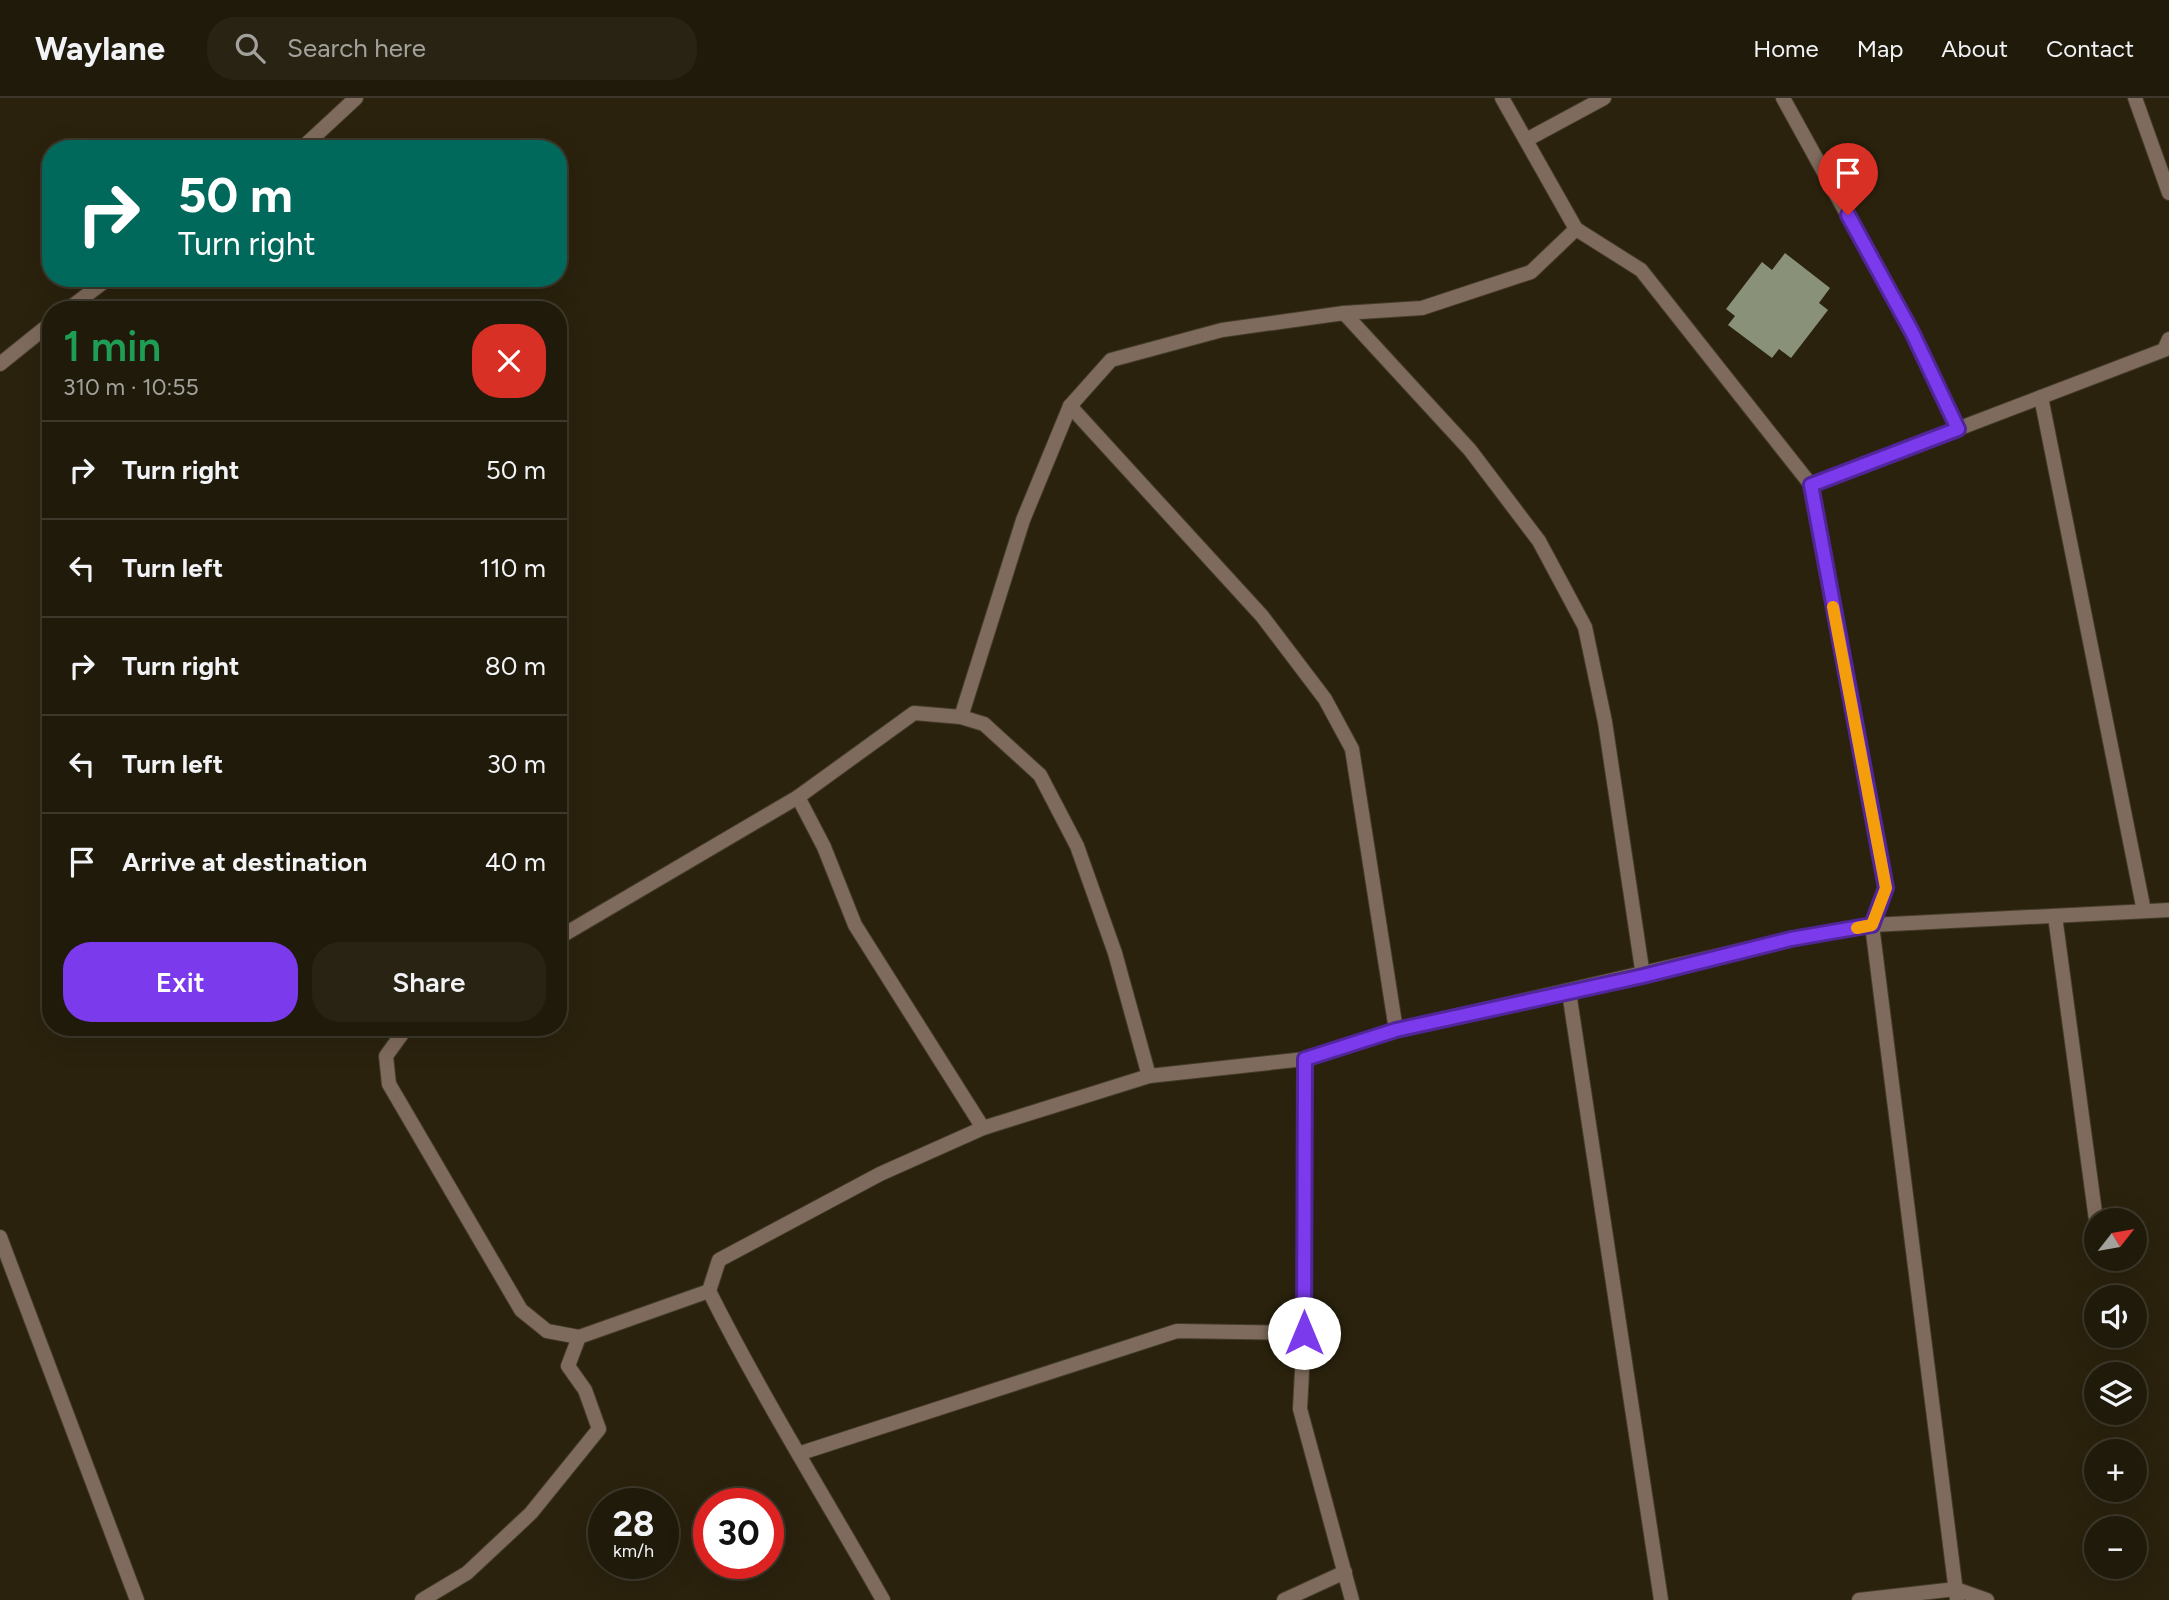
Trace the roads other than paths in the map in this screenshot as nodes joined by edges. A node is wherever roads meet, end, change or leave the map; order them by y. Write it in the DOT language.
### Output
graph roads {
  1 [pos="356,98"];
  2 [pos="1502,98"];
  3 [pos="1604,98"];
  4 [pos="1783,98"];
  5 [pos="2135,98"];
  6 [pos="1528,139"];
  7 [pos="311,140"];
  8 [pos="2169,192"];
  9 [pos="1576,229"];
  10 [pos="98,287"];
  11 [pos="79,301"];
  12 [pos="1344,313"];
  13 [pos="42,330"];
  14 [pos="2169,339"];
  15 [pos="0,364"];
  16 [pos="2041,397"];
  17 [pos="1070,406"];
  18 [pos="1958,429"];
  19 [pos="1811,485"];
  20 [pos="961,717"];
  21 [pos="798,797"];
  22 [pos="2169,910"];
  23 [pos="2144,911"];
  24 [pos="2054,916"];
  25 [pos="1872,925"];
  26 [pos="567,933"];
  27 [pos="1643,976"];
  28 [pos="1569,992"];
  29 [pos="1396,1030"];
  30 [pos="400,1036"];
  31 [pos="1305,1059"];
  32 [pos="1149,1076"];
  33 [pos="983,1128"];
  34 [pos="2094,1208"];
  35 [pos="0,1237"];
  36 [pos="709,1291"];
  37 [pos="1304,1333"];
  38 [pos="579,1337"];
  39 [pos="801,1454"];
  40 [pos="1345,1572"];
  41 [pos="1957,1594"];
  42 [pos="137,1600"];
  43 [pos="422,1600"];
  44 [pos="883,1600"];
  45 [pos="1283,1600"];
  46 [pos="1352,1600"];
  47 [pos="1661,1600"];
  48 [pos="1859,1600"];
  49 [pos="1987,1600"];
  1 -- 7 [label="street"];
  2 -- 6 [label="street"];
  3 -- 6 [label="street"];
  4 -- 18 [label="street"];
  5 -- 8 [label="street"];
  6 -- 9 [label="street"];
  9 -- 12 [label="street"];
  9 -- 19 [label="street"];
  10 -- 11 [label="street"];
  12 -- 17 [label="street"];
  12 -- 27 [label="street"];
  13 -- 15 [label="street"];
  14 -- 16 [label="street"];
  16 -- 18 [label="street"];
  16 -- 23 [label="street"];
  17 -- 20 [label="street"];
  17 -- 29 [label="street"];
  18 -- 19 [label="street"];
  19 -- 25 [label="street"];
  20 -- 21 [label="street"];
  20 -- 32 [label="street"];
  21 -- 26 [label="street"];
  21 -- 33 [label="street"];
  22 -- 23 [label="street"];
  23 -- 24 [label="street"];
  24 -- 25 [label="street"];
  24 -- 34 [label="street"];
  25 -- 27 [label="street"];
  25 -- 41 [label="street"];
  27 -- 28 [label="street"];
  28 -- 29 [label="street"];
  28 -- 47 [label="street"];
  29 -- 31 [label="street"];
  30 -- 38 [label="street"];
  31 -- 32 [label="street"];
  31 -- 37 [label="street"];
  32 -- 33 [label="street"];
  33 -- 36 [label="street"];
  35 -- 42 [label="street"];
  36 -- 38 [label="street"];
  36 -- 39 [label="street"];
  37 -- 39 [label="street"];
  37 -- 40 [label="street"];
  38 -- 43 [label="street"];
  39 -- 44 [label="street"];
  40 -- 45 [label="street"];
  40 -- 46 [label="street"];
  41 -- 48 [label="street"];
  41 -- 49 [label="street"];
}
